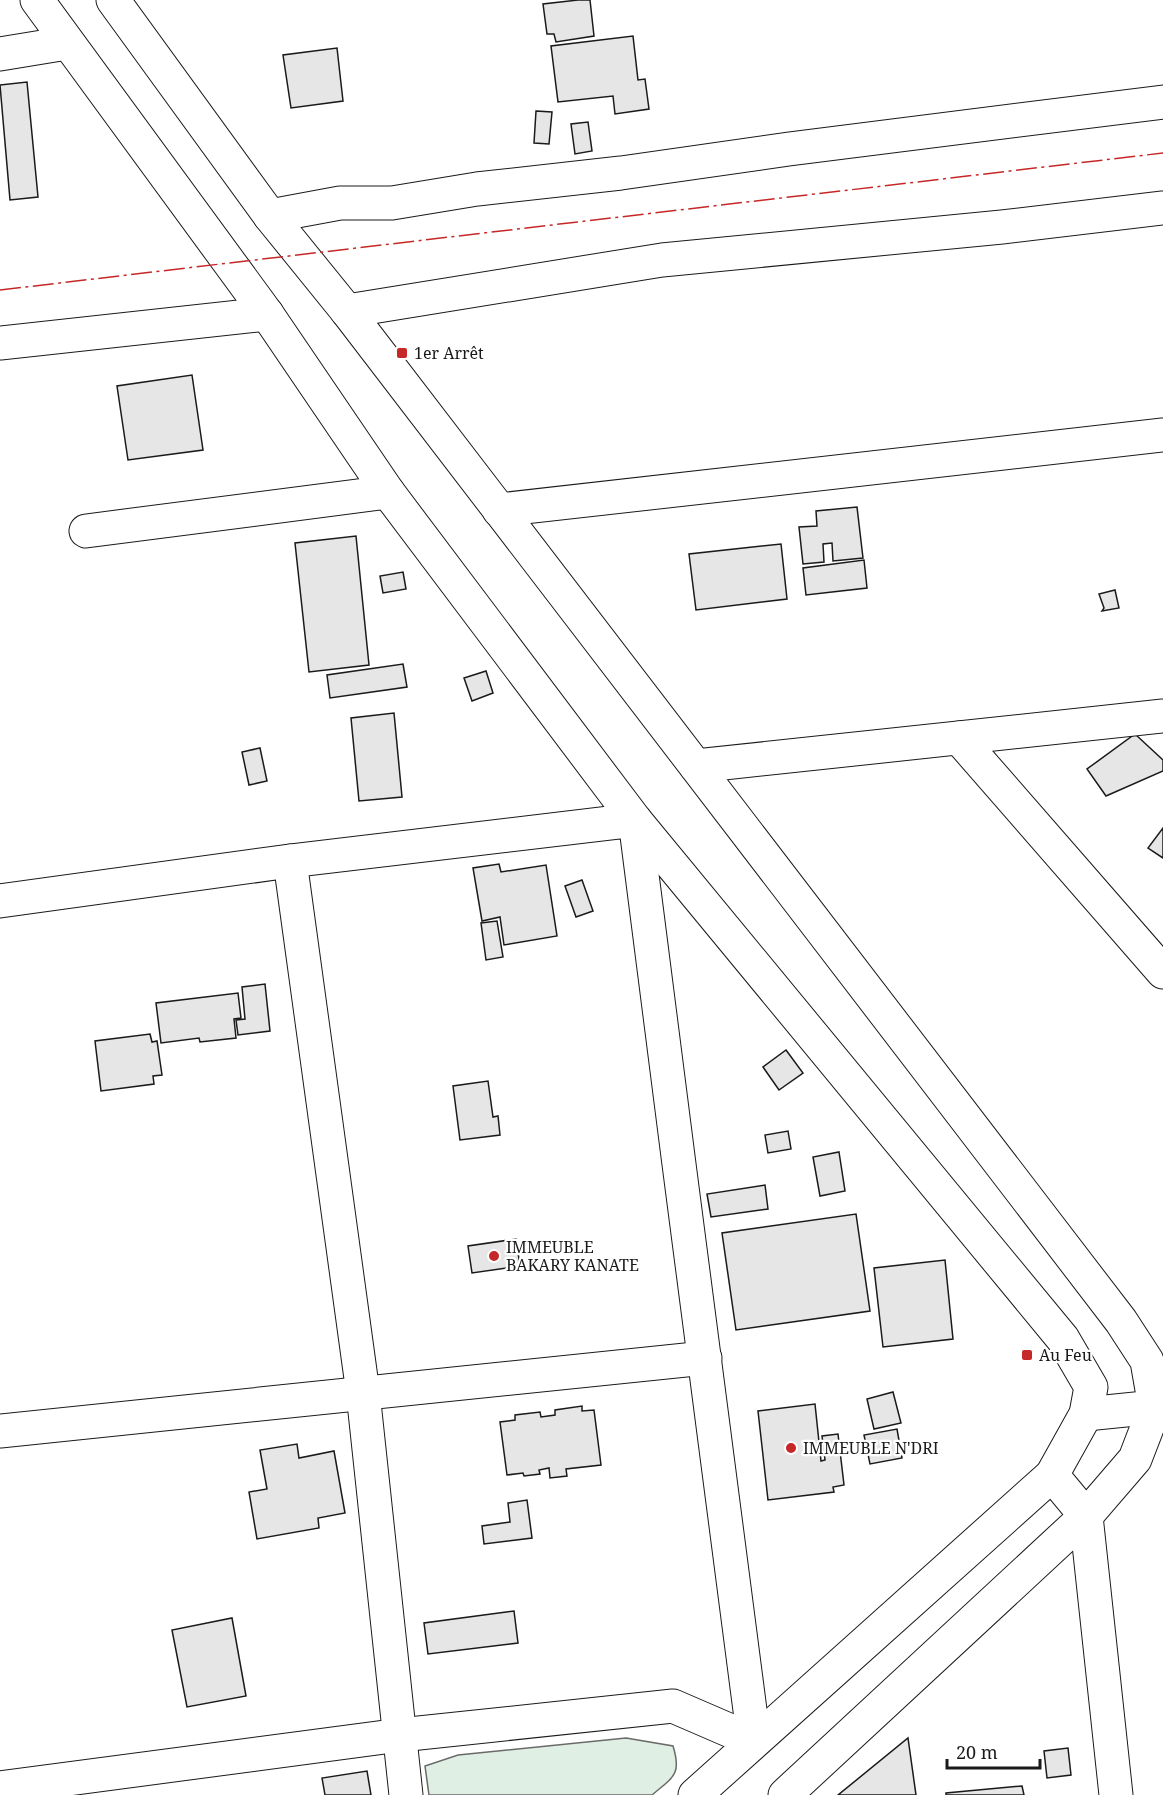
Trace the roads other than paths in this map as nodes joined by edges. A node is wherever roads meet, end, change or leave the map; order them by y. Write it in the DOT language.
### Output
graph roads {
  1 [pos="37,0"];
  2 [pos="113,0"];
  3 [pos="68,43"];
  4 [pos="0,54"];
  5 [pos="1163,102"];
  6 [pos="1163,208"];
  7 [pos="270,216"];
  8 [pos="347,311"];
  9 [pos="267,314"];
  10 [pos="0,343"];
  11 [pos="1163,435"];
  12 [pos="388,492"];
  13 [pos="499,510"];
  14 [pos="86,531"];
  15 [pos="1163,716"];
  16 [pos="959,738"];
  17 [pos="696,766"];
  18 [pos="635,820"];
  19 [pos="290,861"];
  20 [pos="0,901"];
  21 [pos="1163,972"];
  22 [pos="705,1358"];
  23 [pos="363,1393"];
  24 [pos="1159,1404"];
  25 [pos="1086,1414"];
  26 [pos="0,1431"];
  27 [pos="1052,1475"];
  28 [pos="1086,1516"];
  29 [pos="400,1735"];
  30 [pos="754,1741"];
  31 [pos="0,1788"];
  32 [pos="406,1795"];
  33 [pos="695,1795"];
  34 [pos="785,1795"];
  35 [pos="1116,1795"];
  1 -- 3 [label="street"];
  2 -- 7 [label="street"];
  3 -- 4 [label="street"];
  3 -- 9 [label="street"];
  5 -- 7 [label="street"];
  6 -- 8 [label="street"];
  7 -- 8 [label="street"];
  8 -- 13 [label="street"];
  9 -- 10 [label="street"];
  9 -- 12 [label="street"];
  11 -- 13 [label="street"];
  12 -- 14 [label="street"];
  12 -- 18 [label="street"];
  13 -- 17 [label="street"];
  15 -- 16 [label="street"];
  16 -- 17 [label="street"];
  16 -- 21 [label="street"];
  17 -- 24 [label="street"];
  18 -- 19 [label="street"];
  18 -- 22 [label="street"];
  18 -- 25 [label="street"];
  19 -- 20 [label="street"];
  19 -- 23 [label="street"];
  22 -- 23 [label="street"];
  22 -- 30 [label="street"];
  23 -- 26 [label="street"];
  23 -- 29 [label="street"];
  24 -- 25 [label="street"];
  24 -- 28 [label="street"];
  25 -- 27 [label="street"];
  27 -- 28 [label="street"];
  27 -- 30 [label="street"];
  28 -- 34 [label="street"];
  28 -- 35 [label="street"];
  29 -- 30 [label="street"];
  29 -- 31 [label="street"];
  29 -- 32 [label="street"];
  30 -- 33 [label="street"];
}
